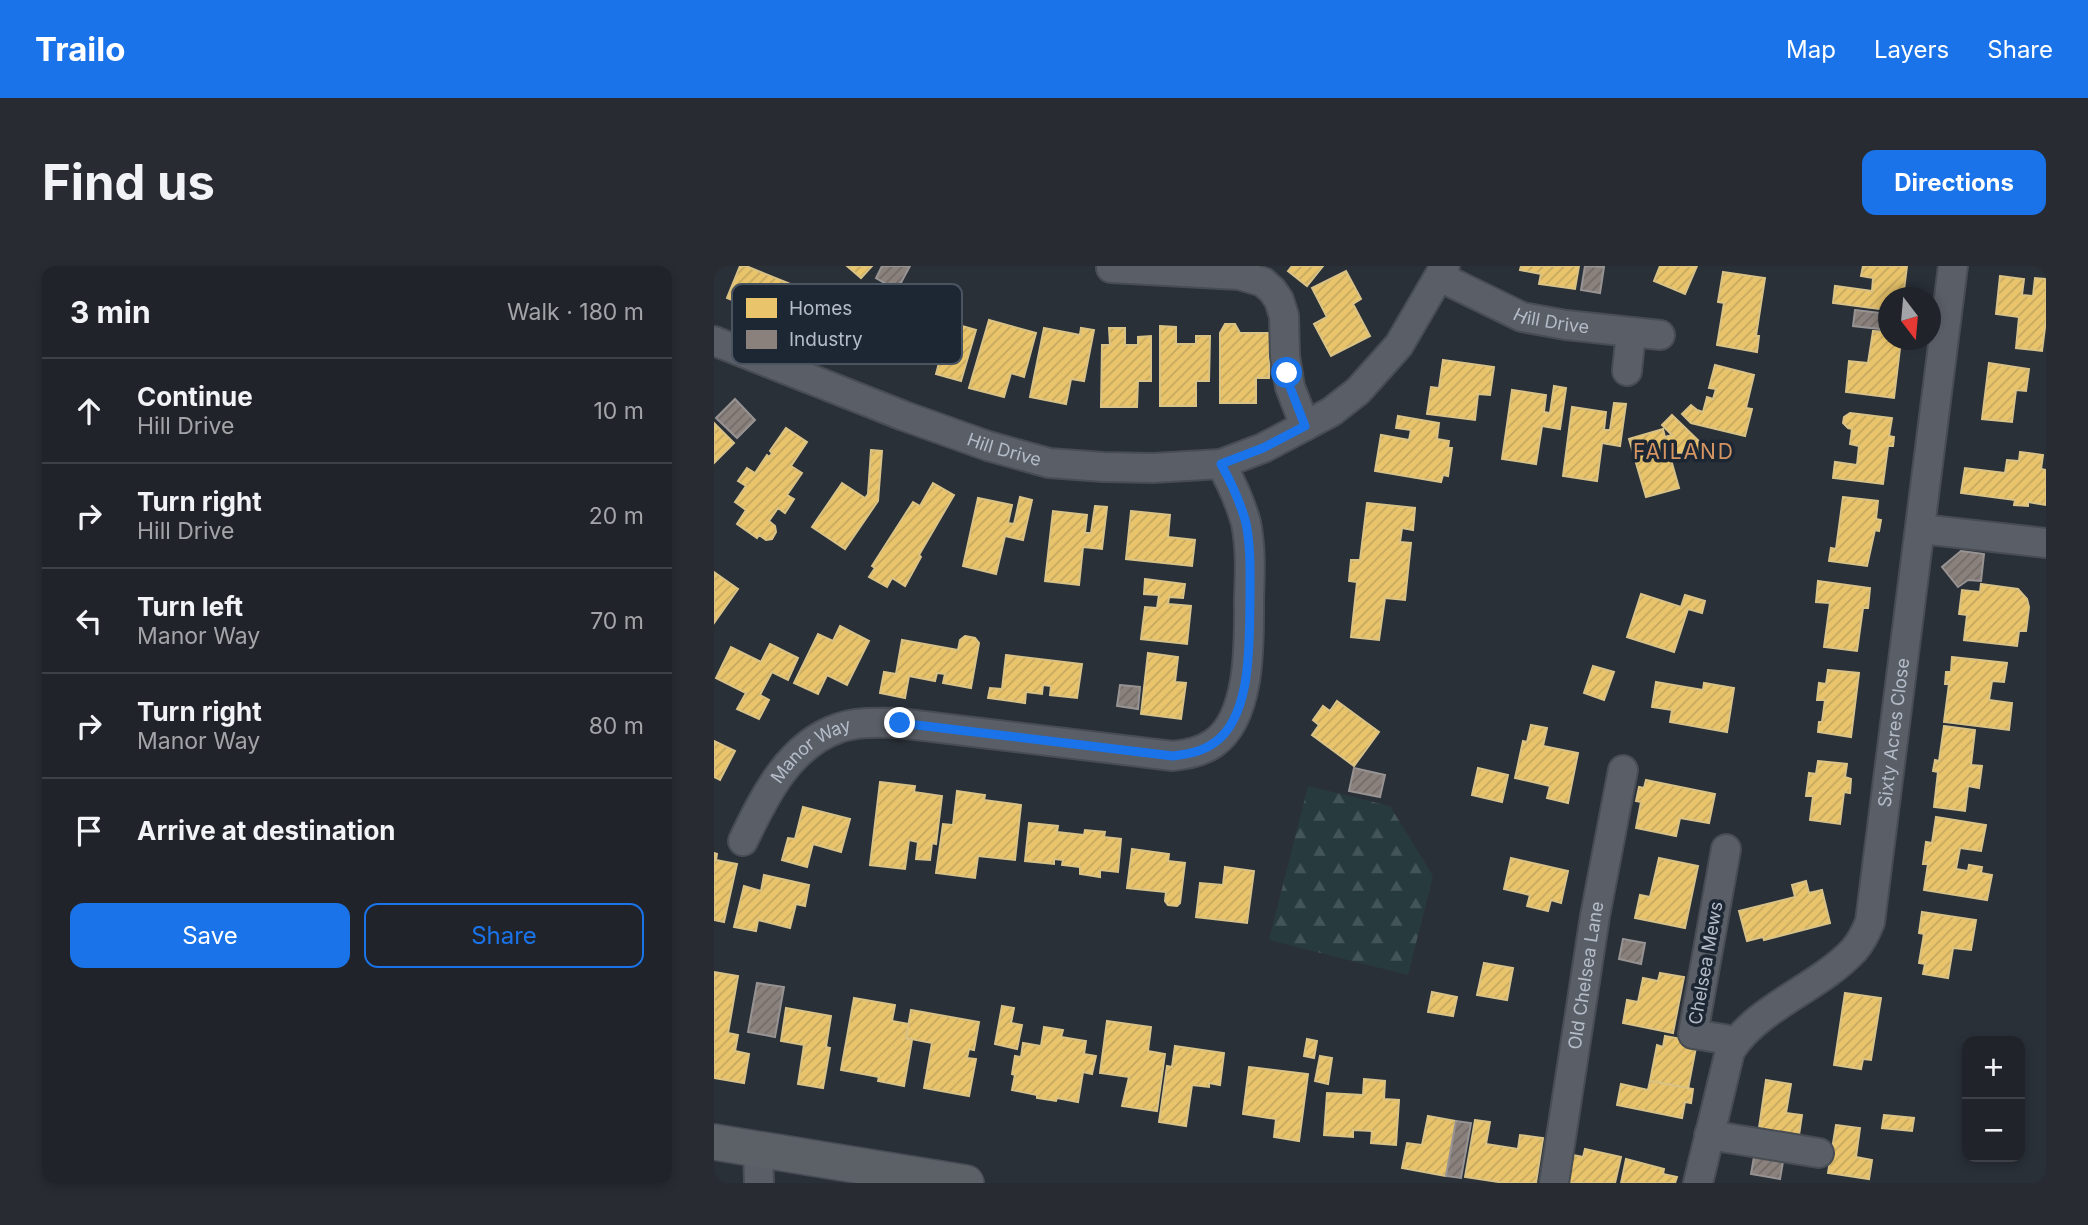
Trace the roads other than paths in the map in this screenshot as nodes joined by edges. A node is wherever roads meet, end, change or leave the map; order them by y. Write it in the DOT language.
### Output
graph roads {
  1 [pos="1953,266"];
  2 [pos="1111,268"];
  3 [pos="1176,269"];
  4 [pos="1442,272"];
  5 [pos="1631,332"];
  6 [pos="1660,335"];
  7 [pos="714,341"];
  8 [pos="732,348"];
  9 [pos="772,364"];
  10 [pos="1627,371"];
  11 [pos="1305,426"];
  12 [pos="1221,464"];
  13 [pos="1921,529"];
  14 [pos="2046,543"];
  15 [pos="1622,770"];
  16 [pos="743,841"];
  17 [pos="1726,849"];
  18 [pos="1736,1041"];
  19 [pos="1709,1135"];
  20 [pos="714,1143"];
  21 [pos="758,1149"];
  22 [pos="1819,1153"];
  23 [pos="758,1183"];
  24 [pos="966,1183"];
  25 [pos="1554,1183"];
  26 [pos="1698,1183"];
  1 -- 13 [label="street, Sixty Acres Close"];
  2 -- 3 [label="street"];
  3 -- 11 [label="street"];
  4 -- 5 [label="street, Hill Drive"];
  4 -- 11 [label="street, Hill Drive"];
  5 -- 6 [label="street, Hill Drive"];
  5 -- 10 [label="street"];
  7 -- 8 [label="street, Hill Drive"];
  9 -- 12 [label="street, Hill Drive"];
  11 -- 12 [label="street, Hill Drive"];
  12 -- 16 [label="street, Manor Way"];
  13 -- 14 [label="street"];
  13 -- 18 [label="street, Sixty Acres Close"];
  15 -- 25 [label="street, Old Chelsea Lane"];
  17 -- 18 [label="street, Chelsea Mews"];
  18 -- 19 [label="street, Sixty Acres Close"];
  19 -- 22 [label="street"];
  19 -- 26 [label="street, Sixty Acres Close"];
  20 -- 21 [label="main road"];
  21 -- 23 [label="street"];
  21 -- 24 [label="main road"];
}
